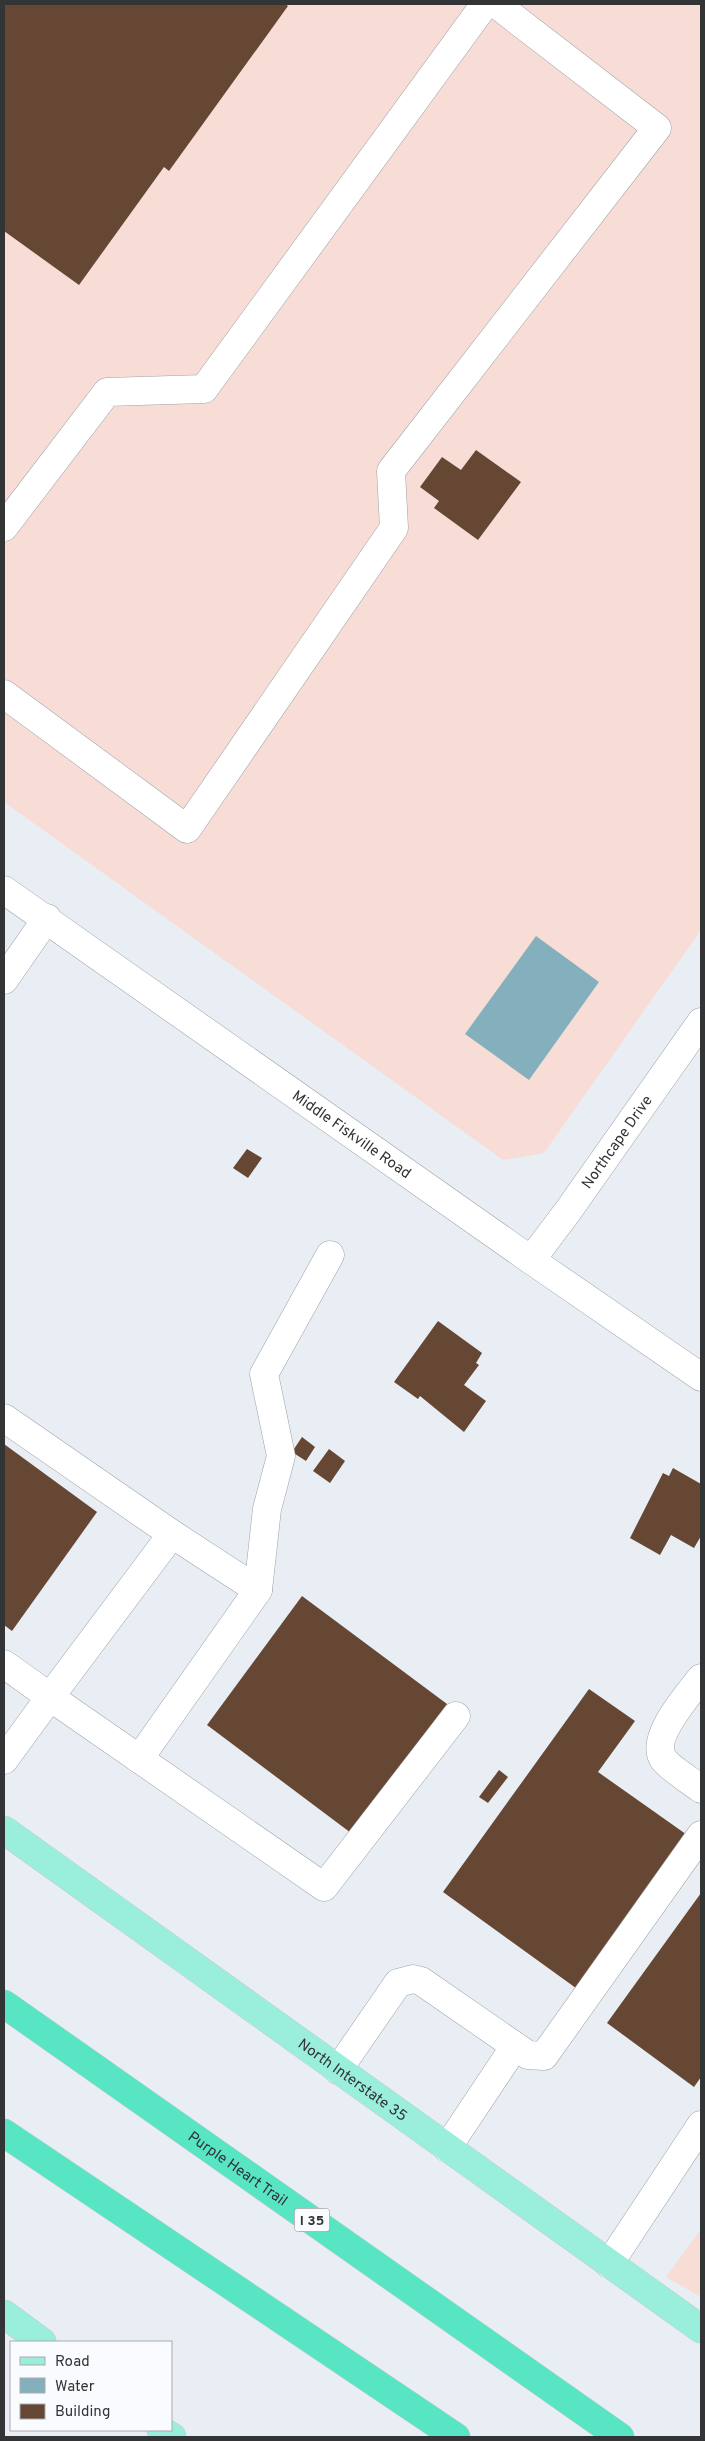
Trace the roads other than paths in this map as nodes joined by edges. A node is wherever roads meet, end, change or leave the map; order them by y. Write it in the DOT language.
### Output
graph roads {
  1 [pos="485,4"];
  2 [pos="496,4"];
  3 [pos="4,527"];
  4 [pos="4,694"];
  5 [pos="4,890"];
  6 [pos="47,918"];
  7 [pos="4,980"];
  8 [pos="701,1022"];
  9 [pos="330,1255"];
  10 [pos="531,1260"];
  11 [pos="701,1377"];
  12 [pos="4,1418"];
  13 [pos="172,1534"];
  14 [pos="258,1590"];
  15 [pos="4,1664"];
  16 [pos="701,1678"];
  17 [pos="50,1697"];
  18 [pos="456,1716"];
  19 [pos="139,1759"];
  20 [pos="4,1760"];
  21 [pos="701,1789"];
  22 [pos="4,1830"];
  23 [pos="701,1835"];
  24 [pos="4,2004"];
  25 [pos="515,2046"];
  26 [pos="338,2070"];
  27 [pos="701,2125"];
  28 [pos="4,2133"];
  29 [pos="446,2148"];
  30 [pos="609,2264"];
  31 [pos="4,2314"];
  32 [pos="701,2328"];
  33 [pos="41,2341"];
  34 [pos="456,2437"];
  35 [pos="620,2437"];
  1 -- 3 [label="street"];
  2 -- 4 [label="street"];
  5 -- 6 [label="street, Middle Fiskville Road"];
  6 -- 7 [label="street"];
  6 -- 10 [label="street, Middle Fiskville Road"];
  8 -- 10 [label="street, Northcape Drive"];
  9 -- 14 [label="street"];
  10 -- 11 [label="street, Middle Fiskville Road"];
  12 -- 13 [label="street"];
  13 -- 14 [label="street"];
  13 -- 17 [label="street"];
  14 -- 19 [label="street"];
  15 -- 17 [label="street"];
  16 -- 21 [label="street"];
  17 -- 19 [label="street"];
  17 -- 20 [label="street"];
  18 -- 19 [label="street"];
  22 -- 26 [label="main road, North Interstate 35"];
  23 -- 25 [label="street"];
  24 -- 35 [label="highway, Purple Heart Trail / I 35"];
  25 -- 26 [label="street"];
  25 -- 29 [label="street"];
  26 -- 29 [label="main road, North Interstate 35"];
  27 -- 30 [label="street"];
  28 -- 34 [label="highway"];
  29 -- 30 [label="main road, North Interstate 35"];
  30 -- 32 [label="main road, North Interstate 35"];
  31 -- 33 [label="main road"];
}
